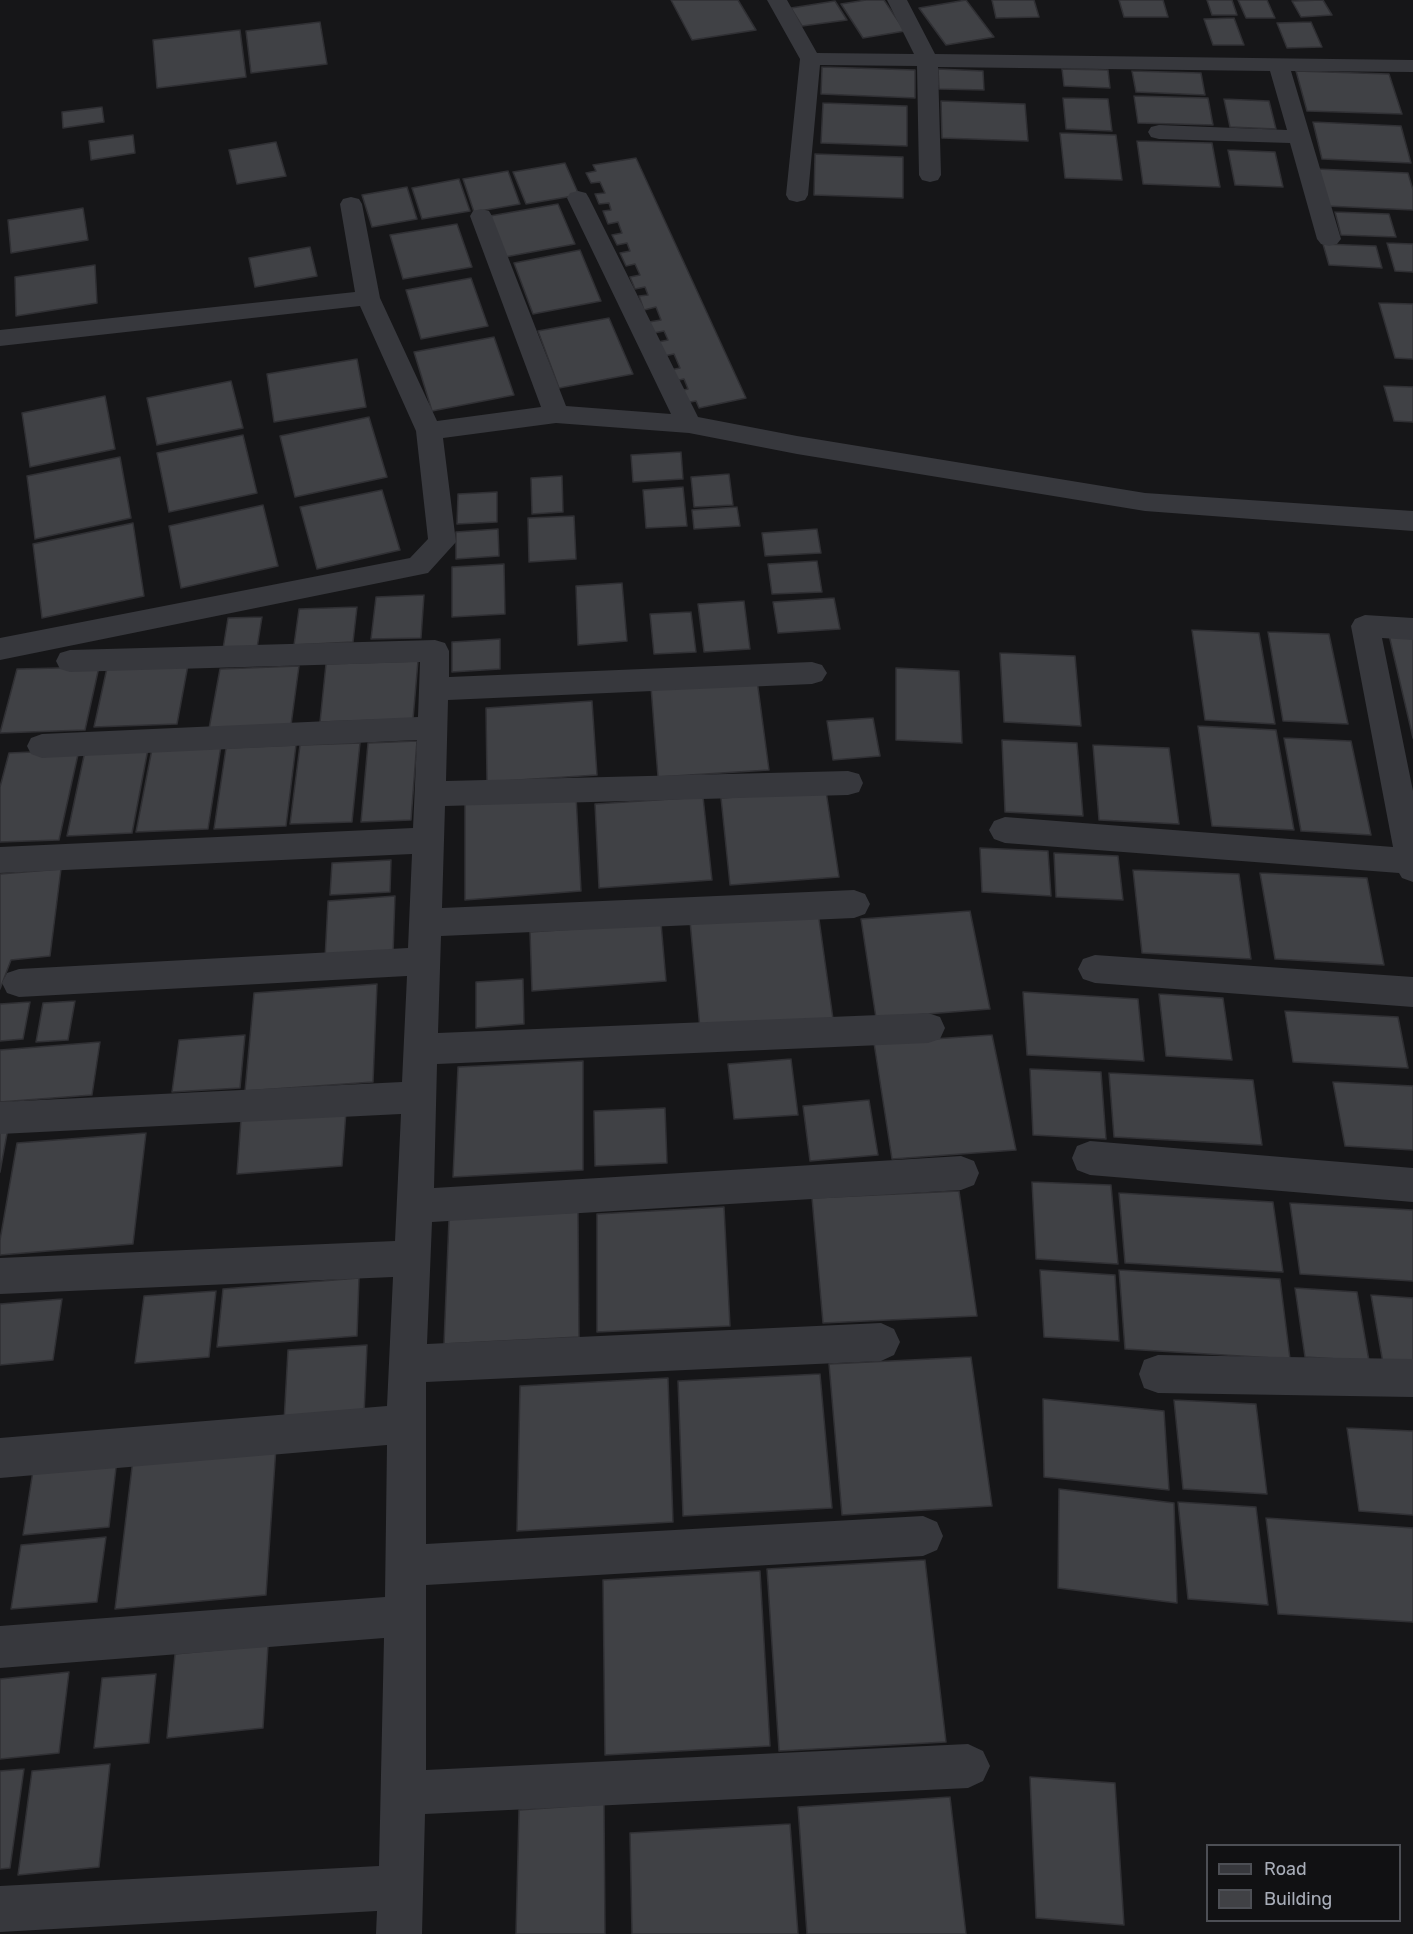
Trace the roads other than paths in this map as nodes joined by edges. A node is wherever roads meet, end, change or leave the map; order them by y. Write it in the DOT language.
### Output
graph roads {
  1 [pos="777,0"];
  2 [pos="897,0"];
  3 [pos="810,59"];
  4 [pos="927,59"];
  5 [pos="1278,63"];
  6 [pos="1413,66"];
  7 [pos="1159,132"];
  8 [pos="1299,137"];
  9 [pos="930,175"];
  10 [pos="797,195"];
  11 [pos="578,198"];
  12 [pos="351,204"];
  13 [pos="481,216"];
  14 [pos="1329,239"];
  15 [pos="368,298"];
  16 [pos="0,338"];
  17 [pos="556,414"];
  18 [pos="689,424"];
  19 [pos="429,431"];
  20 [pos="1413,521"];
  21 [pos="1413,628"];
  22 [pos="0,649"];
  23 [pos="70,660"];
  24 [pos="812,673"];
  25 [pos="434,689"];
  26 [pos="432,728"];
  27 [pos="42,746"];
  28 [pos="1404,769"];
  29 [pos="848,783"];
  30 [pos="430,794"];
  31 [pos="1005,830"];
  32 [pos="428,840"];
  33 [pos="0,860"];
  34 [pos="1412,865"];
  35 [pos="854,904"];
  36 [pos="425,923"];
  37 [pos="423,961"];
  38 [pos="1095,969"];
  39 [pos="19,983"];
  40 [pos="1413,992"];
  41 [pos="928,1028"];
  42 [pos="420,1049"];
  43 [pos="417,1097"];
  44 [pos="0,1118"];
  45 [pos="1090,1158"];
  46 [pos="961,1173"];
  47 [pos="1413,1185"];
  48 [pos="415,1206"];
  49 [pos="413,1258"];
  50 [pos="0,1276"];
  51 [pos="881,1342"];
  52 [pos="407,1364"];
  53 [pos="1158,1374"];
  54 [pos="1413,1378"];
  55 [pos="407,1424"];
  56 [pos="0,1458"];
  57 [pos="923,1536"];
  58 [pos="405,1566"];
  59 [pos="405,1616"];
  60 [pos="0,1647"];
  61 [pos="968,1766"];
  62 [pos="404,1793"];
  63 [pos="401,1887"];
  64 [pos="0,1909"];
  65 [pos="399,1934"];
  1 -- 3 [label="street"];
  2 -- 4 [label="street"];
  3 -- 4 [label="street"];
  3 -- 10 [label="street"];
  4 -- 5 [label="street"];
  4 -- 9 [label="street"];
  5 -- 6 [label="street"];
  5 -- 8 [label="street"];
  7 -- 8 [label="street"];
  8 -- 14 [label="street"];
  11 -- 18 [label="street"];
  12 -- 15 [label="street"];
  13 -- 17 [label="street"];
  15 -- 16 [label="street"];
  15 -- 19 [label="street"];
  17 -- 18 [label="street"];
  17 -- 19 [label="street"];
  18 -- 20 [label="street"];
  19 -- 22 [label="street"];
  21 -- 28 [label="street"];
  23 -- 25 [label="street"];
  24 -- 25 [label="street"];
  25 -- 26 [label="street"];
  26 -- 27 [label="street"];
  26 -- 30 [label="street"];
  28 -- 34 [label="street"];
  29 -- 30 [label="street"];
  30 -- 32 [label="street"];
  31 -- 34 [label="street"];
  32 -- 33 [label="street"];
  32 -- 36 [label="street"];
  35 -- 36 [label="street"];
  36 -- 37 [label="street"];
  37 -- 39 [label="street"];
  37 -- 42 [label="street"];
  38 -- 40 [label="street"];
  41 -- 42 [label="street"];
  42 -- 43 [label="street"];
  43 -- 44 [label="street"];
  43 -- 48 [label="street"];
  45 -- 47 [label="street"];
  46 -- 48 [label="street"];
  48 -- 49 [label="street"];
  49 -- 50 [label="street"];
  49 -- 52 [label="street"];
  51 -- 52 [label="street"];
  52 -- 55 [label="street"];
  53 -- 54 [label="street"];
  55 -- 56 [label="street"];
  55 -- 58 [label="street"];
  57 -- 58 [label="street"];
  58 -- 59 [label="street"];
  59 -- 60 [label="street"];
  59 -- 62 [label="street"];
  61 -- 62 [label="street"];
  62 -- 63 [label="street"];
  63 -- 64 [label="street"];
  63 -- 65 [label="street"];
}
